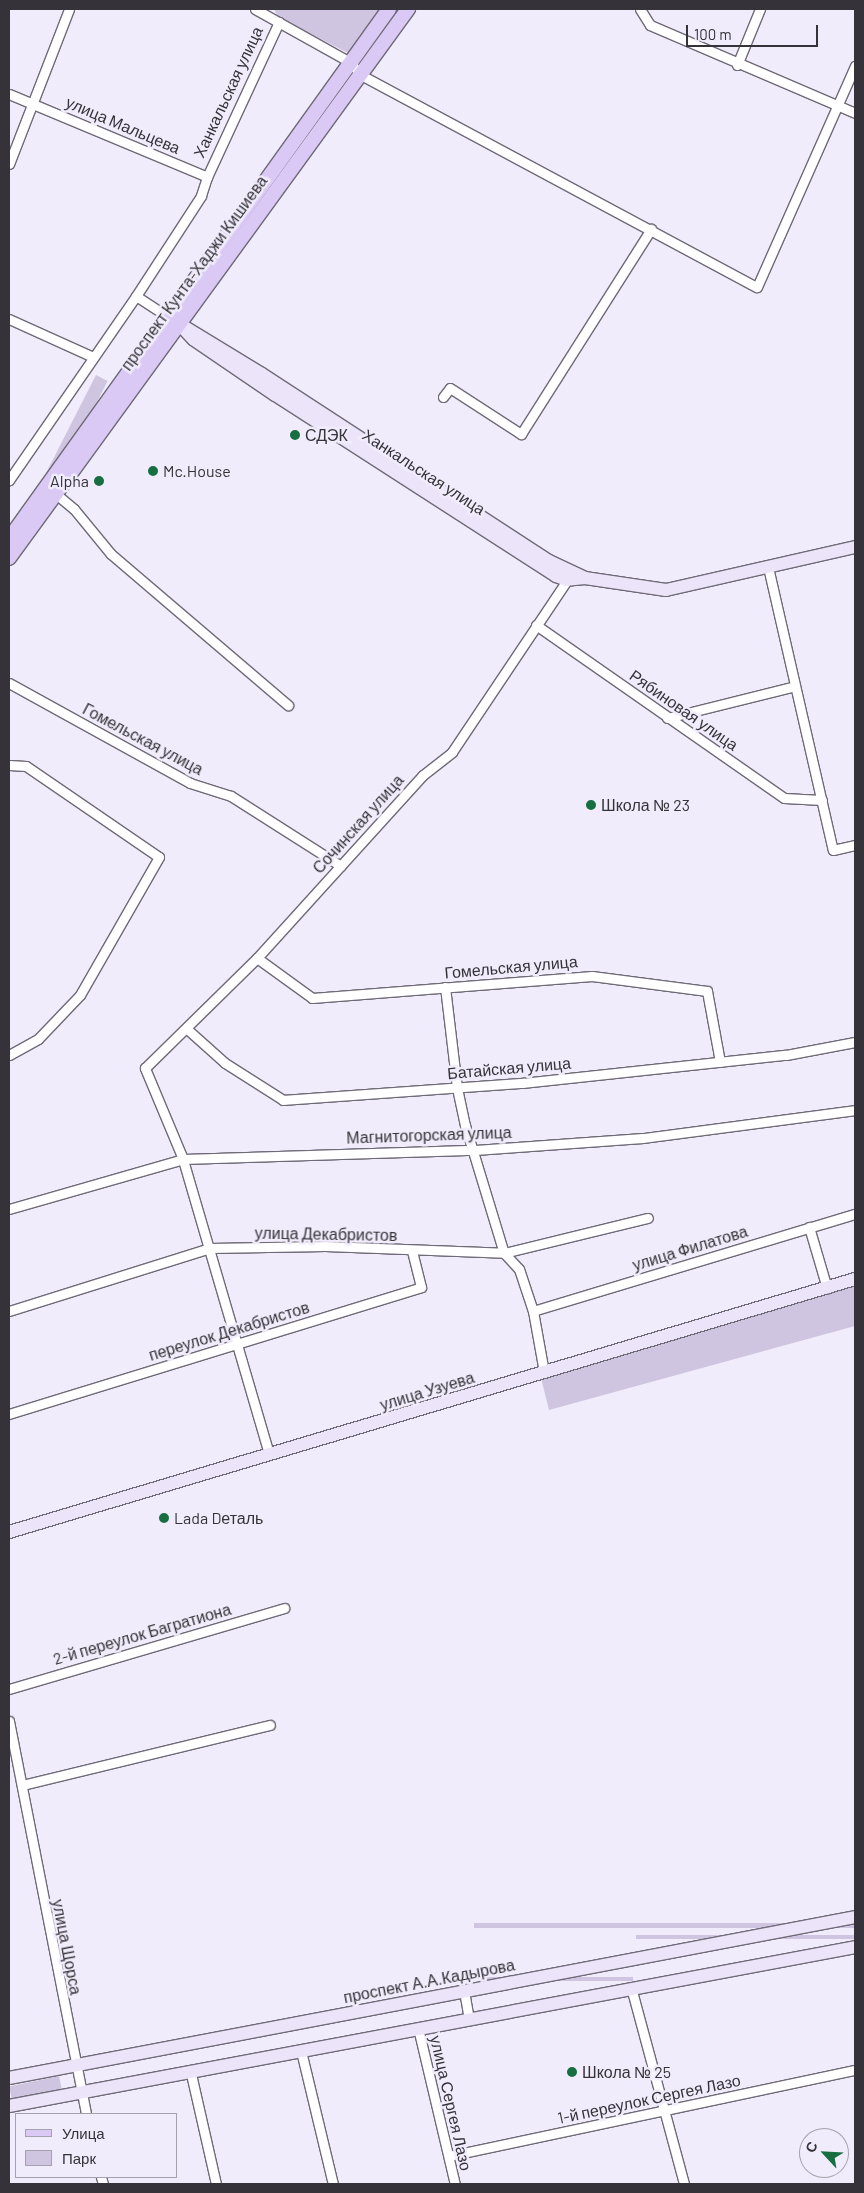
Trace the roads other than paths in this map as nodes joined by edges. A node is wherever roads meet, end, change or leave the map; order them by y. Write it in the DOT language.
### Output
graph roads {
  1 [pos="69,9"];
  2 [pos="255,9"];
  3 [pos="389,9"];
  4 [pos="408,9"];
  5 [pos="640,9"];
  6 [pos="760,9"];
  7 [pos="266,11"];
  8 [pos="280,22"];
  9 [pos="350,62"];
  10 [pos="737,65"];
  11 [pos="855,66"];
  12 [pos="361,75"];
  13 [pos="9,94"];
  14 [pos="34,103"];
  15 [pos="839,106"];
  16 [pos="855,113"];
  17 [pos="9,164"];
  18 [pos="207,177"];
  19 [pos="651,229"];
  20 [pos="136,296"];
  21 [pos="9,319"];
  22 [pos="173,320"];
  23 [pos="93,357"];
  24 [pos="443,397"];
  25 [pos="72,450"];
  26 [pos="9,480"];
  27 [pos="56,494"];
  28 [pos="9,539"];
  29 [pos="855,547"];
  30 [pos="9,558"];
  31 [pos="768,568"];
  32 [pos="585,578"];
  33 [pos="567,580"];
  34 [pos="536,625"];
  35 [pos="9,683"];
  36 [pos="795,686"];
  37 [pos="288,705"];
  38 [pos="667,718"];
  39 [pos="9,765"];
  40 [pos="822,800"];
  41 [pos="855,845"];
  42 [pos="340,866"];
  43 [pos="257,958"];
  44 [pos="445,987"];
  45 [pos="187,1029"];
  46 [pos="855,1042"];
  47 [pos="9,1055"];
  48 [pos="720,1062"];
  49 [pos="457,1088"];
  50 [pos="855,1110"];
  51 [pos="475,1150"];
  52 [pos="183,1159"];
  53 [pos="9,1208"];
  54 [pos="855,1214"];
  55 [pos="648,1218"];
  56 [pos="809,1228"];
  57 [pos="210,1248"];
  58 [pos="412,1250"];
  59 [pos="504,1253"];
  60 [pos="855,1280"];
  61 [pos="827,1288"];
  62 [pos="9,1311"];
  63 [pos="533,1311"];
  64 [pos="236,1346"];
  65 [pos="544,1372"];
  66 [pos="9,1414"];
  67 [pos="269,1454"];
  68 [pos="9,1532"];
  69 [pos="284,1608"];
  70 [pos="9,1689"];
  71 [pos="9,1721"];
  72 [pos="270,1725"];
  73 [pos="22,1785"];
  74 [pos="855,1917"];
  75 [pos="855,1947"];
  76 [pos="464,1991"];
  77 [pos="632,1991"];
  78 [pos="468,2020"];
  79 [pos="418,2028"];
  80 [pos="301,2050"];
  81 [pos="76,2066"];
  82 [pos="855,2070"];
  83 [pos="191,2074"];
  84 [pos="9,2078"];
  85 [pos="81,2090"];
  86 [pos="9,2106"];
  87 [pos="662,2112"];
  88 [pos="86,2113"];
  89 [pos="449,2156"];
  90 [pos="216,2184"];
  91 [pos="333,2184"];
  92 [pos="455,2184"];
  93 [pos="684,2184"];
  1 -- 14 [label="street"];
  2 -- 7 [label="street"];
  3 -- 9 [label="main road, проспект Кунта-Хаджи Кишиева"];
  4 -- 12 [label="main road, проспект Кунта-Хаджи Кишиева"];
  5 -- 10 [label="street"];
  6 -- 10 [label="street"];
  7 -- 8 [label="street"];
  8 -- 9 [label="street"];
  8 -- 18 [label="street, Ханкальская улица"];
  9 -- 12 [label="street"];
  9 -- 22 [label="main road, проспект Кунта-Хаджи Кишиева"];
  10 -- 15 [label="street"];
  11 -- 15 [label="street"];
  12 -- 19 [label="street"];
  12 -- 22 [label="main road, проспект Кунта-Хаджи Кишиева"];
  13 -- 14 [label="street, улица Мальцева"];
  14 -- 17 [label="street"];
  14 -- 18 [label="street, улица Мальцева"];
  15 -- 16 [label="street"];
  15 -- 19 [label="street"];
  18 -- 20 [label="street"];
  19 -- 24 [label="street"];
  20 -- 22 [label="street"];
  20 -- 23 [label="street"];
  21 -- 23 [label="street"];
  22 -- 25 [label="main road, проспект Кунта-Хаджи Кишиева"];
  22 -- 27 [label="main road, проспект Кунта-Хаджи Кишиева"];
  22 -- 32 [label="street, Ханкальская улица"];
  22 -- 33 [label="street, Ханкальская улица"];
  23 -- 26 [label="street"];
  25 -- 27 [label="street"];
  25 -- 28 [label="main road, проспект Кунта-Хаджи Кишиева"];
  27 -- 30 [label="main road, проспект Кунта-Хаджи Кишиева"];
  27 -- 37 [label="street"];
  29 -- 31 [label="street, Ханкальская улица"];
  31 -- 32 [label="street, Ханкальская улица"];
  31 -- 36 [label="street"];
  32 -- 33 [label="street, Ханкальская улица"];
  33 -- 34 [label="street, Сочинская улица"];
  34 -- 38 [label="street, Рябиновая улица"];
  34 -- 42 [label="street, Сочинская улица"];
  35 -- 42 [label="street, Гомельская улица"];
  36 -- 38 [label="street"];
  36 -- 40 [label="street"];
  38 -- 40 [label="street, Рябиновая улица"];
  39 -- 47 [label="street"];
  40 -- 41 [label="street"];
  42 -- 43 [label="street, Сочинская улица"];
  43 -- 44 [label="street, Гомельская улица"];
  43 -- 45 [label="street, Сочинская улица"];
  44 -- 48 [label="street, Гомельская улица"];
  44 -- 49 [label="street"];
  45 -- 49 [label="street, Батайская улица"];
  45 -- 52 [label="street, Сочинская улица"];
  46 -- 48 [label="street, Батайская улица"];
  48 -- 49 [label="street, Батайская улица"];
  49 -- 51 [label="street"];
  50 -- 51 [label="street, Магнитогорская улица"];
  51 -- 52 [label="street, Магнитогорская улица"];
  51 -- 59 [label="street"];
  52 -- 53 [label="street, Магнитогорская улица"];
  52 -- 57 [label="street"];
  54 -- 56 [label="street, улица Филатова"];
  55 -- 59 [label="street, улица Декабристов"];
  56 -- 61 [label="street"];
  56 -- 63 [label="street, улица Филатова"];
  57 -- 58 [label="street, улица Декабристов"];
  57 -- 62 [label="street, улица Декабристов"];
  57 -- 64 [label="street"];
  58 -- 59 [label="street, улица Декабристов"];
  58 -- 64 [label="street, переулок Декабристов"];
  59 -- 63 [label="street"];
  60 -- 61 [label="street, улица Узуева"];
  61 -- 65 [label="street, улица Узуева"];
  63 -- 65 [label="street"];
  64 -- 66 [label="street, переулок Декабристов"];
  64 -- 67 [label="street"];
  65 -- 67 [label="street, улица Узуева"];
  67 -- 68 [label="street, улица Узуева"];
  69 -- 70 [label="street, 2-й переулок Багратиона"];
  71 -- 73 [label="street, улица Щорса"];
  72 -- 73 [label="street"];
  73 -- 81 [label="street, улица Щорса"];
  74 -- 76 [label="street, проспект А.А.Кадырова"];
  75 -- 77 [label="street"];
  76 -- 78 [label="street"];
  76 -- 81 [label="street, проспект А.А.Кадырова"];
  77 -- 78 [label="street"];
  77 -- 87 [label="street"];
  78 -- 79 [label="street"];
  79 -- 80 [label="street"];
  79 -- 89 [label="street, улица Сергея Лазо"];
  80 -- 83 [label="street"];
  80 -- 91 [label="street"];
  81 -- 84 [label="street, проспект А.А.Кадырова"];
  81 -- 85 [label="street, улица Щорса"];
  82 -- 87 [label="street, 1-й переулок Сергея Лазо"];
  83 -- 85 [label="street"];
  83 -- 90 [label="street"];
  85 -- 86 [label="street"];
  85 -- 88 [label="street, улица Щорса"];
  87 -- 89 [label="street, 1-й переулок Сергея Лазо"];
  87 -- 93 [label="street"];
  89 -- 92 [label="street, улица Сергея Лазо"];
}
